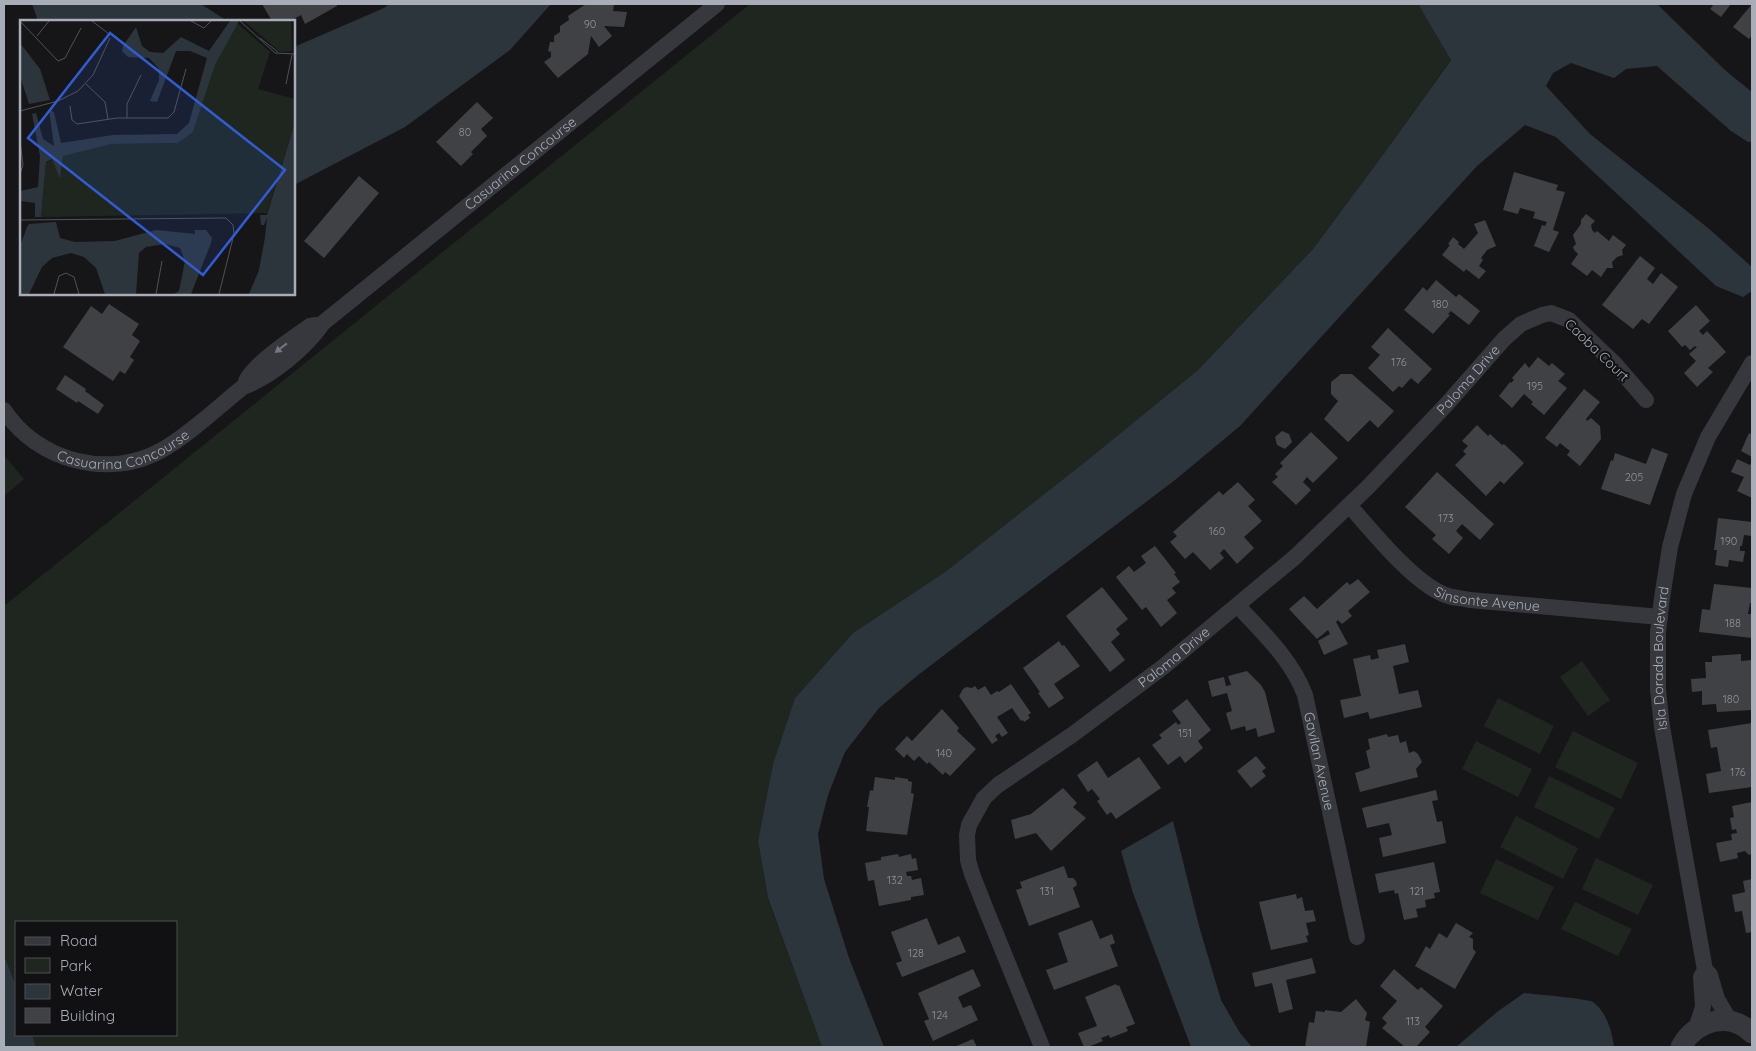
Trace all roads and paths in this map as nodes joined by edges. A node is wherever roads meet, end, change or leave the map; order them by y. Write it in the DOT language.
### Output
graph roads {
  1 [pos="718,4"];
  2 [pos="1542,315"];
  3 [pos="1752,363"];
  4 [pos="1646,400"];
  5 [pos="4,410"];
  6 [pos="1349,505"];
  7 [pos="1238,606"];
  8 [pos="1660,616"];
  9 [pos="1357,937"];
  10 [pos="1705,970"];
  11 [pos="1730,1021"];
  12 [pos="1696,1028"];
  13 [pos="1752,1033"];
  14 [pos="1042,1047"];
  15 [pos="1681,1047"];
  1 -- 5 [label="street, Casuarina Concourse"];
  2 -- 4 [label="street, Caoba Court"];
  2 -- 6 [label="street, Paloma Drive"];
  3 -- 8 [label="street, Isla Dorada Boulevard"];
  6 -- 7 [label="street, Paloma Drive"];
  6 -- 8 [label="street, Sinsonte Avenue"];
  7 -- 9 [label="street, Gavilan Avenue"];
  7 -- 14 [label="street, Paloma Drive"];
  8 -- 10 [label="street, Isla Dorada Boulevard"];
  10 -- 11 [label="street, Isla Dorada Boulevard"];
  10 -- 12 [label="street, Isla Dorada Boulevard"];
  11 -- 12 [label="street"];
  11 -- 13 [label="street"];
  12 -- 15 [label="street"];
}
